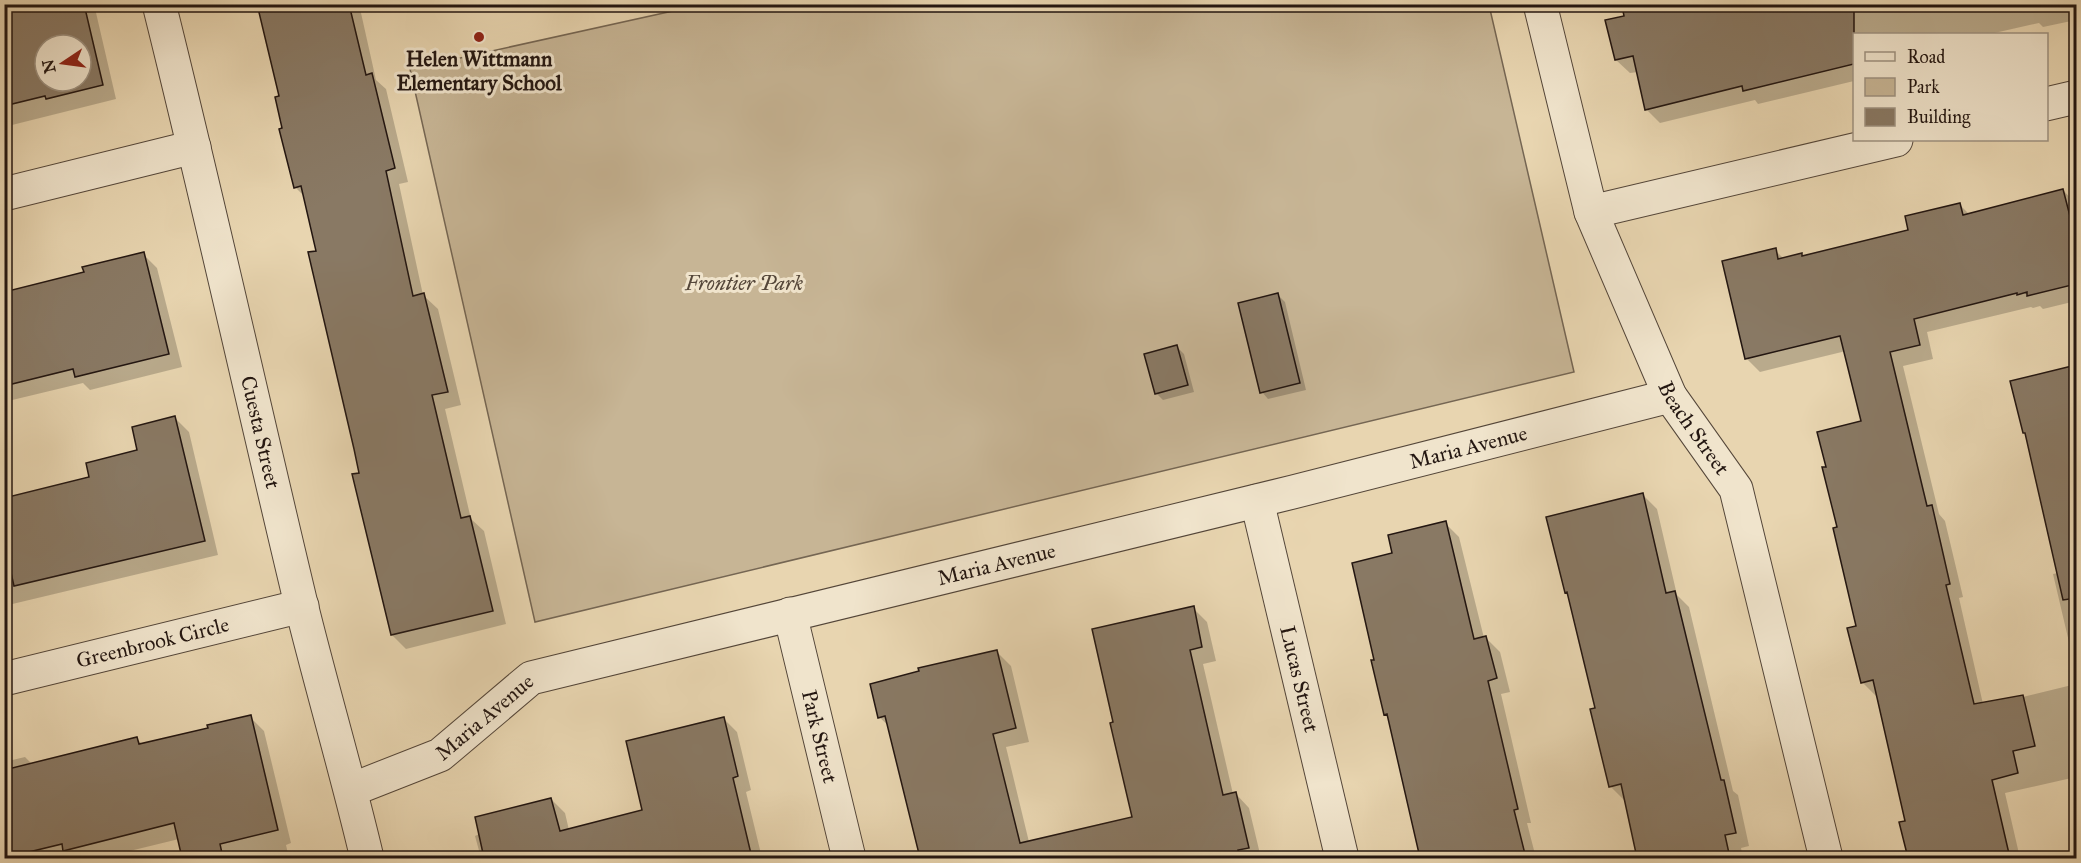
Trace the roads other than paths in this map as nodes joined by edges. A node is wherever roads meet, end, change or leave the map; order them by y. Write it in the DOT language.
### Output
graph roads {
  1 [pos="159,4"];
  2 [pos="1540,4"];
  3 [pos="2076,97"];
  4 [pos="2048,104"];
  5 [pos="1892,141"];
  6 [pos="194,147"];
  7 [pos="4,194"];
  8 [pos="1591,212"];
  9 [pos="1670,396"];
  10 [pos="1257,501"];
  11 [pos="302,606"];
  12 [pos="790,614"];
  13 [pos="4,679"];
  14 [pos="351,790"];
  15 [pos="367,858"];
  16 [pos="849,858"];
  17 [pos="1342,858"];
  18 [pos="1826,858"];
  1 -- 6 [label="street, Cuesta Street"];
  2 -- 8 [label="street, Beach Street"];
  3 -- 4 [label="street"];
  5 -- 8 [label="street"];
  6 -- 7 [label="street"];
  6 -- 11 [label="street, Cuesta Street"];
  8 -- 9 [label="street, Beach Street"];
  9 -- 10 [label="street, Maria Avenue"];
  9 -- 18 [label="street, Beach Street"];
  10 -- 12 [label="street, Maria Avenue"];
  10 -- 17 [label="street, Lucas Street"];
  11 -- 13 [label="street, Greenbrook Circle"];
  11 -- 14 [label="street, Cuesta Street"];
  12 -- 14 [label="street, Maria Avenue"];
  12 -- 16 [label="street, Park Street"];
  14 -- 15 [label="street, Cuesta Street"];
}
